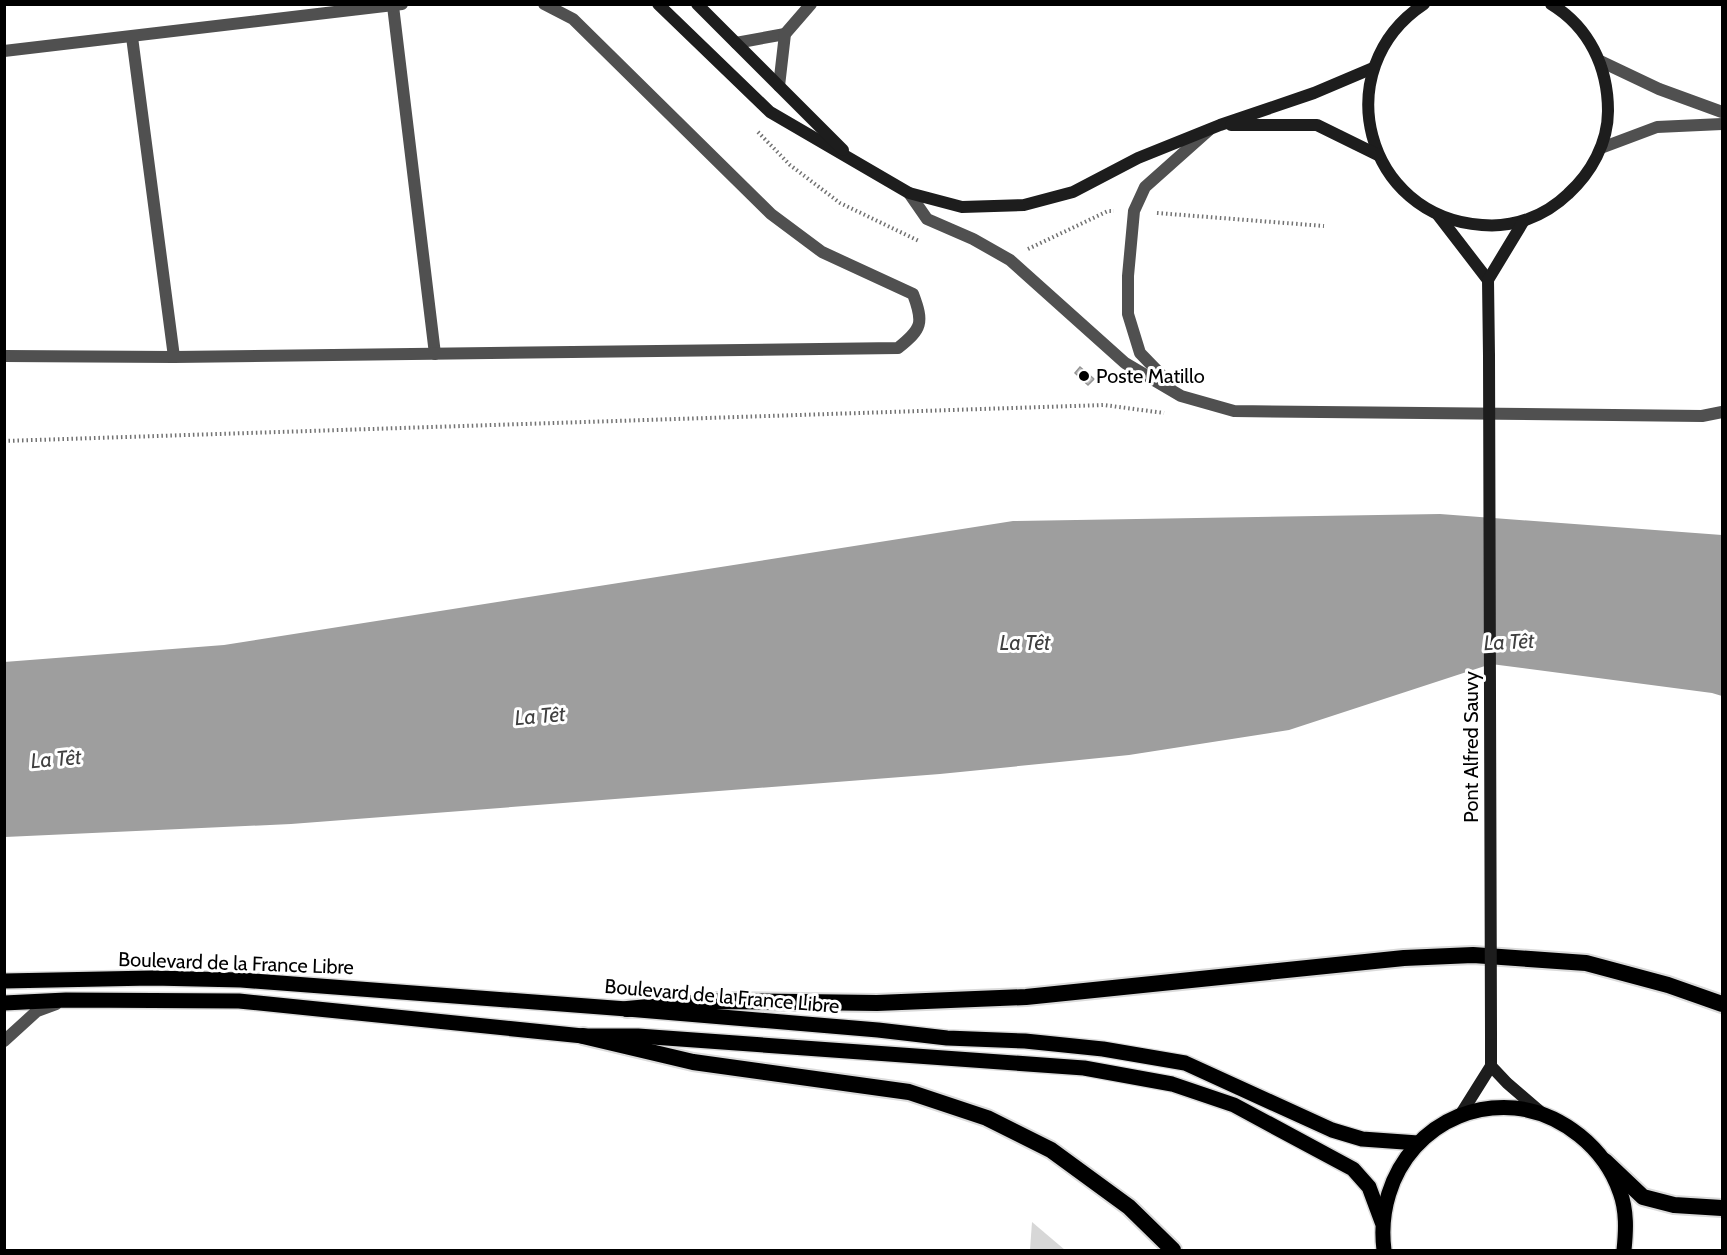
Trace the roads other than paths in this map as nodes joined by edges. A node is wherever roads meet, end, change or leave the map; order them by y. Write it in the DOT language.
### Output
graph roads {
  1 [pos="544,4"];
  2 [pos="658,4"];
  3 [pos="697,4"];
  4 [pos="810,4"];
  5 [pos="1424,4"];
  6 [pos="1551,4"];
  7 [pos="397,5"];
  8 [pos="1560,8"];
  9 [pos="785,34"];
  10 [pos="132,37"];
  11 [pos="736,43"];
  12 [pos="4,51"];
  13 [pos="1600,61"];
  14 [pos="1373,68"];
  15 [pos="778,86"];
  16 [pos="1722,112"];
  17 [pos="1722,124"];
  18 [pos="1215,128"];
  19 [pos="1601,148"];
  20 [pos="1378,155"];
  21 [pos="856,163"];
  22 [pos="909,193"];
  23 [pos="1438,215"];
  24 [pos="1522,222"];
  25 [pos="1488,280"];
  26 [pos="435,354"];
  27 [pos="4,356"];
  28 [pos="174,357"];
  29 [pos="1181,396"];
  30 [pos="1722,412"];
  31 [pos="4,981"];
  32 [pos="66,1000"];
  33 [pos="4,1003"];
  34 [pos="1722,1004"];
  35 [pos="627,1009"];
  36 [pos="583,1036"];
  37 [pos="4,1041"];
  38 [pos="1491,1066"];
  39 [pos="1544,1114"];
  40 [pos="1459,1116"];
  41 [pos="1418,1143"];
  42 [pos="1605,1161"];
  43 [pos="1722,1208"];
  44 [pos="1382,1222"];
  45 [pos="1173,1251"];
  46 [pos="1384,1251"];
  47 [pos="1624,1251"];
  1 -- 26 [label="street"];
  2 -- 21 [label="main road"];
  3 -- 11 [label="main road"];
  4 -- 9 [label="street"];
  5 -- 14 [label="main road"];
  6 -- 8 [label="main road"];
  7 -- 10 [label="street"];
  7 -- 26 [label="street"];
  8 -- 13 [label="main road"];
  9 -- 11 [label="street"];
  9 -- 15 [label="street"];
  10 -- 12 [label="street"];
  10 -- 28 [label="street"];
  11 -- 15 [label="main road"];
  13 -- 16 [label="street"];
  13 -- 19 [label="main road"];
  14 -- 18 [label="main road"];
  14 -- 20 [label="main road"];
  15 -- 21 [label="main road"];
  17 -- 19 [label="street"];
  18 -- 20 [label="main road"];
  18 -- 22 [label="main road"];
  18 -- 29 [label="street"];
  19 -- 24 [label="main road"];
  20 -- 23 [label="main road"];
  21 -- 22 [label="main road"];
  22 -- 29 [label="street"];
  23 -- 24 [label="main road"];
  23 -- 25 [label="main road"];
  24 -- 25 [label="main road"];
  25 -- 38 [label="main road, Pont Alfred Sauvy, bridge"];
  26 -- 28 [label="street"];
  27 -- 28 [label="street"];
  29 -- 30 [label="street"];
  31 -- 35 [label="main road, Boulevard de la France Libre"];
  32 -- 33 [label="main road, Boulevard de la France Libre"];
  32 -- 36 [label="main road, Boulevard de la France Libre"];
  32 -- 37 [label="street"];
  34 -- 35 [label="highway"];
  35 -- 41 [label="main road, Boulevard de la France Libre"];
  36 -- 44 [label="main road, Boulevard de la France Libre"];
  36 -- 45 [label="highway"];
  38 -- 39 [label="main road"];
  38 -- 40 [label="main road"];
  39 -- 40 [label="main road"];
  39 -- 42 [label="main road"];
  40 -- 41 [label="main road"];
  41 -- 44 [label="main road"];
  42 -- 43 [label="highway"];
  42 -- 47 [label="main road"];
  44 -- 46 [label="main road"];
}
